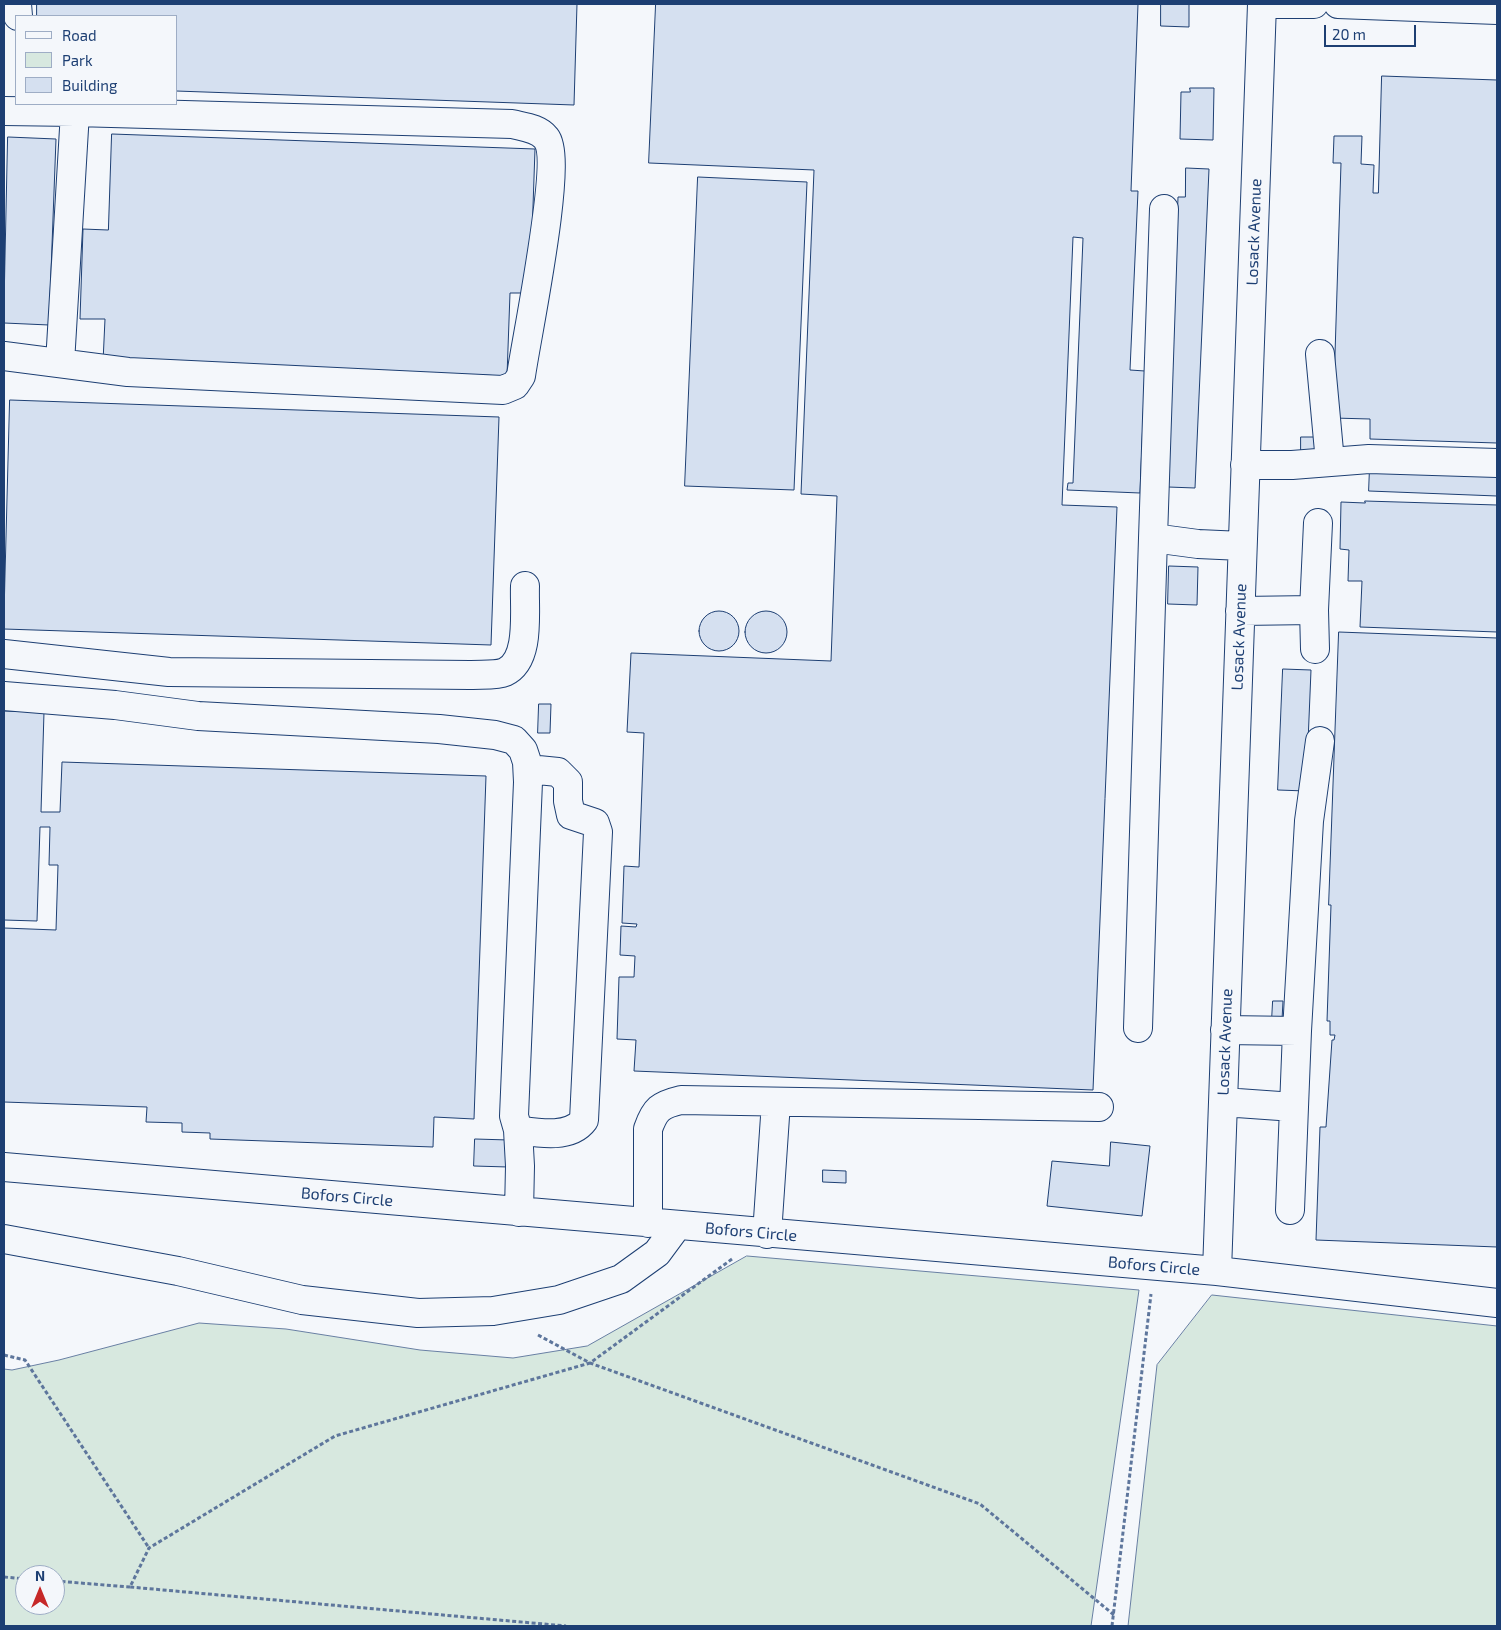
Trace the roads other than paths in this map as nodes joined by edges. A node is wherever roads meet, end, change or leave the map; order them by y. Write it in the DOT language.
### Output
graph roads {
  1 [pos="1262,4"];
  2 [pos="1314,4"];
  3 [pos="1338,4"];
  4 [pos="1497,10"];
  5 [pos="13,109"];
  6 [pos="75,112"];
  7 [pos="1164,209"];
  8 [pos="1320,354"];
  9 [pos="4,356"];
  10 [pos="60,363"];
  11 [pos="1330,462"];
  12 [pos="1497,463"];
  13 [pos="1246,465"];
  14 [pos="1318,523"];
  15 [pos="1153,538"];
  16 [pos="1242,546"];
  17 [pos="525,586"];
  18 [pos="1314,610"];
  19 [pos="1240,611"];
  20 [pos="1315,649"];
  21 [pos="4,654"];
  22 [pos="4,696"];
  23 [pos="1320,742"];
  24 [pos="528,769"];
  25 [pos="1138,1028"];
  26 [pos="1225,1030"];
  27 [pos="1297,1031"];
  28 [pos="776,1102"];
  29 [pos="1223,1102"];
  30 [pos="1100,1107"];
  31 [pos="1294,1107"];
  32 [pos="518,1130"];
  33 [pos="4,1167"];
  34 [pos="1290,1210"];
  35 [pos="519,1212"];
  36 [pos="648,1223"];
  37 [pos="677,1226"];
  38 [pos="767,1234"];
  39 [pos="4,1239"];
  40 [pos="1217,1271"];
  41 [pos="1497,1302"];
  1 -- 2 [label="street"];
  1 -- 13 [label="street, Losack Avenue"];
  3 -- 4 [label="street"];
  5 -- 6 [label="street"];
  6 -- 10 [label="street"];
  6 -- 10 [label="street"];
  7 -- 15 [label="street"];
  8 -- 11 [label="street"];
  9 -- 10 [label="street"];
  11 -- 12 [label="street"];
  11 -- 13 [label="street"];
  13 -- 16 [label="street, Losack Avenue"];
  14 -- 18 [label="street"];
  15 -- 16 [label="street"];
  15 -- 25 [label="street"];
  16 -- 19 [label="street, Losack Avenue"];
  17 -- 21 [label="street"];
  18 -- 19 [label="street"];
  18 -- 20 [label="street"];
  19 -- 26 [label="street, Losack Avenue"];
  22 -- 24 [label="street"];
  23 -- 27 [label="street"];
  24 -- 32 [label="street"];
  24 -- 32 [label="street"];
  26 -- 27 [label="street"];
  26 -- 29 [label="street, Losack Avenue"];
  27 -- 31 [label="street"];
  28 -- 30 [label="street"];
  28 -- 36 [label="street"];
  28 -- 38 [label="street"];
  29 -- 31 [label="street"];
  29 -- 40 [label="street, Losack Avenue"];
  31 -- 34 [label="street"];
  32 -- 35 [label="street"];
  33 -- 35 [label="street, Bofors Circle"];
  35 -- 36 [label="street, Bofors Circle"];
  36 -- 37 [label="street, Bofors Circle"];
  37 -- 38 [label="street, Bofors Circle"];
  37 -- 39 [label="street"];
  38 -- 40 [label="street, Bofors Circle"];
  40 -- 41 [label="street, Bofors Circle"];
}
